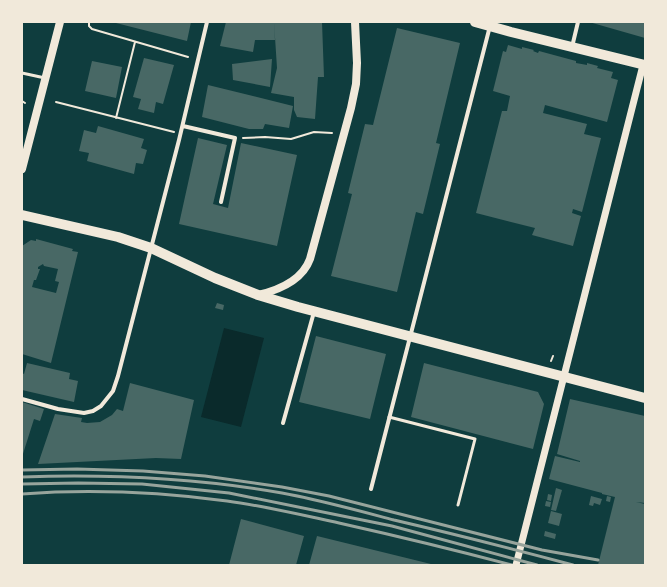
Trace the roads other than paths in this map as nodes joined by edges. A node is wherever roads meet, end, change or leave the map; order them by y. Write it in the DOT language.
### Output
graph roads {
  1 [pos="60,22"];
  2 [pos="207,22"];
  3 [pos="355,22"];
  4 [pos="475,22"];
  5 [pos="578,22"];
  6 [pos="490,26"];
  7 [pos="572,47"];
  8 [pos="644,65"];
  9 [pos="22,73"];
  10 [pos="45,78"];
  11 [pos="183,126"];
  12 [pos="22,169"];
  13 [pos="221,202"];
  14 [pos="22,215"];
  15 [pos="151,248"];
  16 [pos="258,295"];
  17 [pos="314,311"];
  18 [pos="411,337"];
  19 [pos="563,378"];
  20 [pos="645,398"];
  21 [pos="22,399"];
  22 [pos="389,417"];
  23 [pos="284,423"];
  24 [pos="371,489"];
  25 [pos="458,505"];
  26 [pos="516,565"];
  1 -- 10 [label="main road"];
  2 -- 11 [label="street"];
  3 -- 16 [label="main road"];
  4 -- 6 [label="main road"];
  5 -- 7 [label="street"];
  6 -- 7 [label="main road"];
  6 -- 18 [label="street"];
  7 -- 8 [label="main road"];
  8 -- 19 [label="street"];
  9 -- 10 [label="lane"];
  10 -- 12 [label="main road"];
  11 -- 13 [label="street"];
  11 -- 15 [label="street"];
  14 -- 15 [label="main road"];
  15 -- 16 [label="main road"];
  15 -- 21 [label="street"];
  16 -- 17 [label="main road"];
  17 -- 18 [label="main road"];
  17 -- 23 [label="street"];
  18 -- 19 [label="main road"];
  18 -- 22 [label="street"];
  19 -- 20 [label="main road"];
  19 -- 26 [label="street"];
  22 -- 24 [label="street"];
  22 -- 25 [label="lane"];
}
